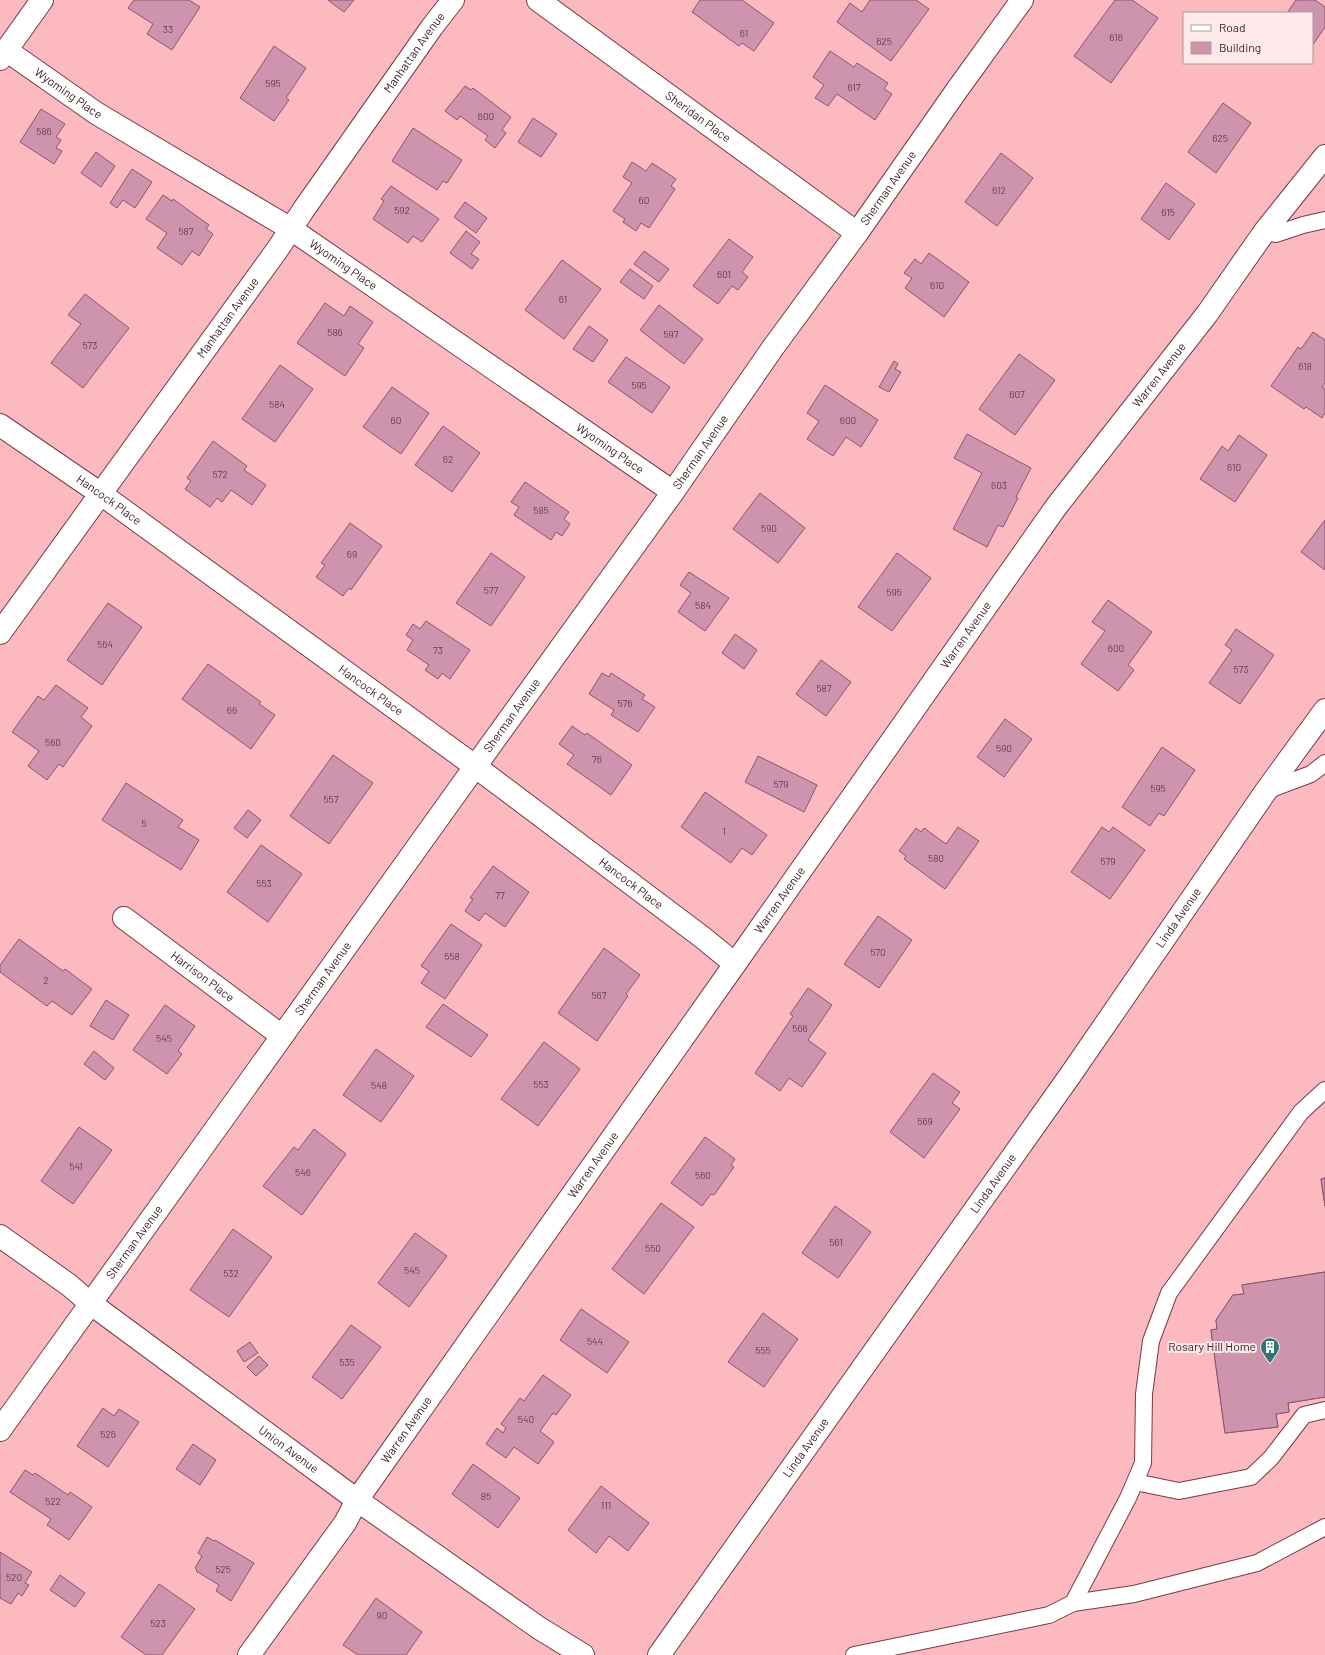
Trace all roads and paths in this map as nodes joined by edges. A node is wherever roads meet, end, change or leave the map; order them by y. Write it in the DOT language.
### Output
graph roads {
  1 [pos="42,0"];
  2 [pos="453,0"];
  3 [pos="538,0"];
  4 [pos="1022,0"];
  5 [pos="3,54"];
  6 [pos="1325,156"];
  7 [pos="1325,220"];
  8 [pos="291,229"];
  9 [pos="1265,231"];
  10 [pos="857,233"];
  11 [pos="0,425"];
  12 [pos="673,492"];
  13 [pos="101,494"];
  14 [pos="0,633"];
  15 [pos="1325,710"];
  16 [pos="1325,763"];
  17 [pos="476,767"];
  18 [pos="1266,791"];
  19 [pos="124,918"];
  20 [pos="736,964"];
  21 [pos="282,1036"];
  22 [pos="1325,1090"];
  23 [pos="0,1236"];
  24 [pos="90,1303"];
  25 [pos="1325,1410"];
  26 [pos="0,1430"];
  27 [pos="1135,1482"];
  28 [pos="357,1500"];
  29 [pos="1325,1527"];
  30 [pos="1073,1603"];
  31 [pos="249,1655"];
  32 [pos="583,1655"];
  33 [pos="659,1655"];
  34 [pos="854,1655"];
  1 -- 5 [label="street"];
  2 -- 8 [label="street, Manhattan Avenue"];
  3 -- 10 [label="street, Sheridan Place"];
  4 -- 10 [label="street, Sherman Avenue"];
  5 -- 8 [label="street, Wyoming Place"];
  6 -- 9 [label="street, Warren Avenue"];
  7 -- 9 [label="lane"];
  8 -- 12 [label="street, Wyoming Place"];
  8 -- 13 [label="street, Manhattan Avenue"];
  9 -- 20 [label="street, Warren Avenue"];
  10 -- 12 [label="street, Sherman Avenue"];
  11 -- 13 [label="street, Hancock Place"];
  12 -- 17 [label="street, Sherman Avenue"];
  13 -- 14 [label="street, Manhattan Avenue"];
  13 -- 17 [label="street, Hancock Place"];
  15 -- 18 [label="street, Linda Avenue"];
  16 -- 18 [label="lane"];
  17 -- 20 [label="street, Hancock Place"];
  17 -- 21 [label="street, Sherman Avenue"];
  18 -- 33 [label="street, Linda Avenue"];
  19 -- 21 [label="street, Harrison Place"];
  20 -- 28 [label="street, Warren Avenue"];
  21 -- 24 [label="street, Sherman Avenue"];
  22 -- 27 [label="lane"];
  23 -- 24 [label="street, Union Avenue"];
  24 -- 26 [label="street, Sherman Avenue"];
  24 -- 28 [label="street, Union Avenue"];
  25 -- 27 [label="lane"];
  27 -- 30 [label="lane"];
  28 -- 31 [label="street, Warren Avenue"];
  28 -- 32 [label="street, Union Avenue"];
  29 -- 30 [label="lane"];
  30 -- 34 [label="lane"];
}
